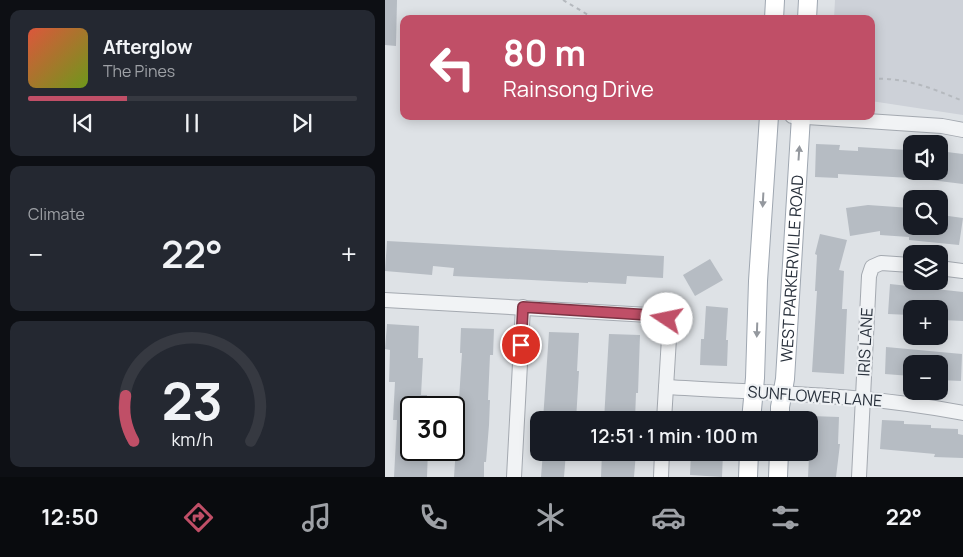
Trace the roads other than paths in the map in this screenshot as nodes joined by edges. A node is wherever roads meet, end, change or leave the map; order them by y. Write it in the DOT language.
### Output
graph roads {
  1 [pos="775,0"];
  2 [pos="807,0"];
  3 [pos="774,15"];
  4 [pos="807,15"];
  5 [pos="769,120"];
  6 [pos="801,120"];
  7 [pos="857,120"];
  8 [pos="963,130"];
  9 [pos="903,264"];
  10 [pos="948,269"];
  11 [pos="963,271"];
  12 [pos="385,300"];
  13 [pos="523,307"];
  14 [pos="666,387"];
  15 [pos="753,392"];
  16 [pos="783,394"];
  17 [pos="862,398"];
  18 [pos="665,411"];
  19 [pos="752,411"];
  20 [pos="781,411"];
  21 [pos="963,413"];
  22 [pos="662,461"];
  23 [pos="749,461"];
  24 [pos="779,461"];
  25 [pos="514,477"];
  26 [pos="661,477"];
  27 [pos="748,477"];
  28 [pos="778,477"];
  29 [pos="859,477"];
  1 -- 3 [label="main road"];
  2 -- 4 [label="main road"];
  5 -- 15 [label="main road, WEST PARKERVILLE ROAD, one-way"];
  16 -- 6 [label="main road, WEST PARKERVILLE ROAD, one-way"];
  7 -- 8 [label="street"];
  9 -- 17 [label="street, IRIS LANE"];
  10 -- 11 [label="street"];
  12 -- 13 [label="street"];
  13 -- 14 [label="street"];
  13 -- 25 [label="street"];
  14 -- 15 [label="street, SUNFLOWER LANE"];
  14 -- 18 [label="street"];
  15 -- 16 [label="street, SUNFLOWER LANE"];
  15 -- 19 [label="main road, WEST PARKERVILLE ROAD"];
  16 -- 17 [label="street, SUNFLOWER LANE"];
  16 -- 20 [label="main road, WEST PARKERVILLE ROAD"];
  17 -- 21 [label="street, SUNFLOWER LANE"];
  17 -- 29 [label="street, IRIS LANE"];
  22 -- 26 [label="street"];
  23 -- 27 [label="main road"];
  24 -- 28 [label="main road"];
}
